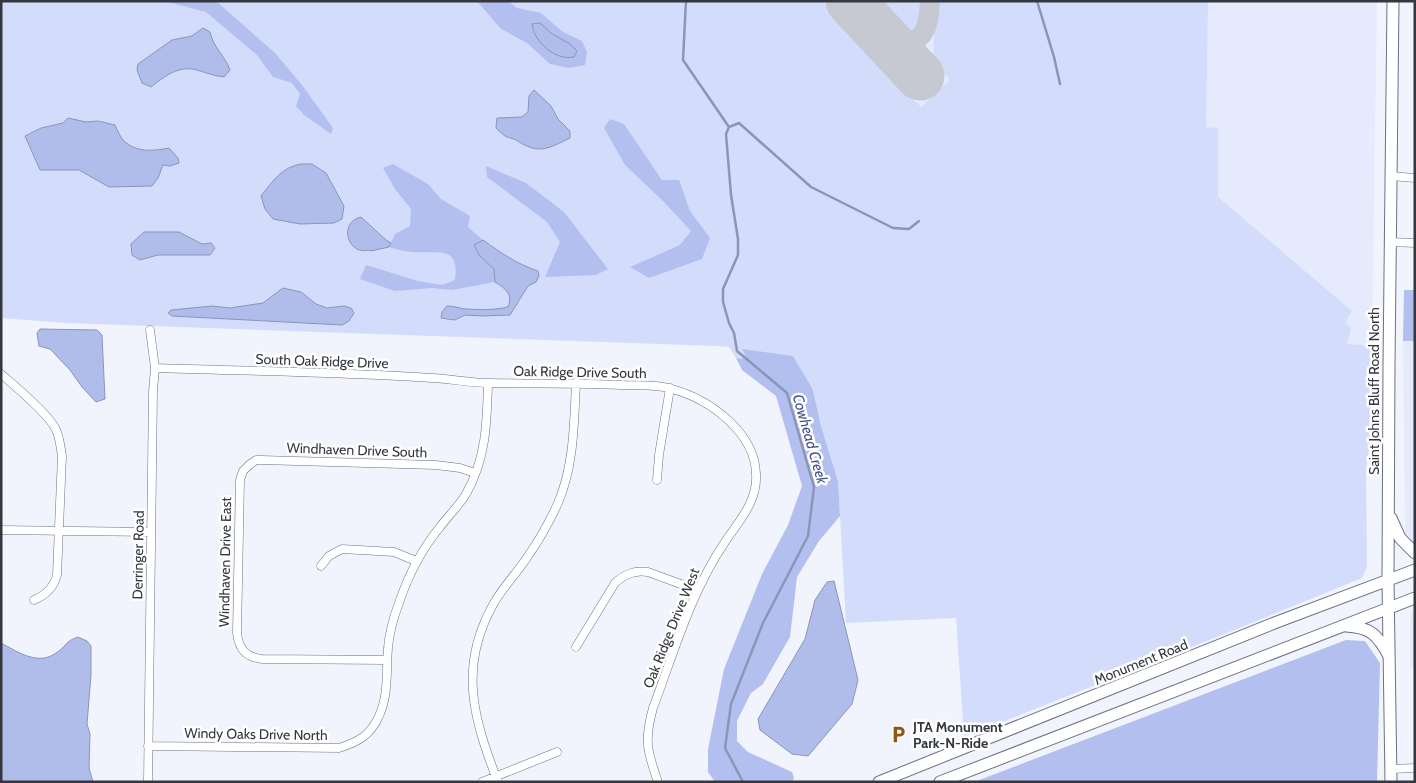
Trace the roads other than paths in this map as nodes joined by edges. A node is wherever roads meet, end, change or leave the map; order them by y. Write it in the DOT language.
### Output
graph roads {
  1 [pos="1394,1"];
  2 [pos="1391,176"];
  3 [pos="1415,178"];
  4 [pos="1390,242"];
  5 [pos="1415,243"];
  6 [pos="150,330"];
  7 [pos="155,368"];
  8 [pos="1,374"];
  9 [pos="488,383"];
  10 [pos="576,383"];
  11 [pos="670,388"];
  12 [pos="243,471"];
  13 [pos="475,473"];
  14 [pos="657,480"];
  15 [pos="1389,513"];
  16 [pos="1,530"];
  17 [pos="60,530"];
  18 [pos="150,532"];
  19 [pos="1415,553"];
  20 [pos="416,560"];
  21 [pos="321,566"];
  22 [pos="1415,570"];
  23 [pos="1388,580"];
  24 [pos="697,590"];
  25 [pos="1415,598"];
  26 [pos="34,600"];
  27 [pos="1389,607"];
  28 [pos="1342,626"];
  29 [pos="576,647"];
  30 [pos="1390,657"];
  31 [pos="387,660"];
  32 [pos="148,746"];
  33 [pos="557,752"];
  34 [pos="974,757"];
  35 [pos="1415,768"];
  36 [pos="1391,769"];
  37 [pos="497,779"];
  38 [pos="148,782"];
  39 [pos="482,782"];
  40 [pos="658,782"];
  41 [pos="878,782"];
  42 [pos="940,782"];
  43 [pos="1391,782"];
  1 -- 2 [label="main road, Saint Johns Bluff Road North"];
  2 -- 3 [label="street"];
  2 -- 4 [label="main road, Saint Johns Bluff Road North"];
  4 -- 5 [label="street"];
  4 -- 15 [label="main road, Saint Johns Bluff Road North"];
  6 -- 7 [label="street, Derringer Road"];
  7 -- 9 [label="street, South Oak Ridge Drive"];
  7 -- 18 [label="street, Derringer Road"];
  8 -- 17 [label="street"];
  9 -- 10 [label="street, Oak Ridge Drive South"];
  9 -- 13 [label="street"];
  10 -- 11 [label="street, Oak Ridge Drive South"];
  10 -- 37 [label="street"];
  11 -- 14 [label="street"];
  11 -- 24 [label="street, Oak Ridge Drive West"];
  12 -- 13 [label="street, Windhaven Drive South"];
  12 -- 31 [label="street, Windhaven Drive East"];
  13 -- 20 [label="street"];
  15 -- 19 [label="main road"];
  15 -- 23 [label="main road, Saint Johns Bluff Road North"];
  16 -- 17 [label="street"];
  17 -- 18 [label="street"];
  17 -- 26 [label="street"];
  18 -- 32 [label="street, Derringer Road"];
  20 -- 21 [label="street"];
  20 -- 31 [label="street"];
  22 -- 23 [label="main road, Monument Road"];
  23 -- 27 [label="main road, Saint Johns Bluff Road North"];
  23 -- 34 [label="main road, Monument Road"];
  24 -- 29 [label="street"];
  24 -- 40 [label="street, Oak Ridge Drive West"];
  25 -- 27 [label="main road, Monument Road"];
  27 -- 28 [label="main road, Monument Road"];
  27 -- 30 [label="main road, Saint Johns Bluff Road North"];
  28 -- 30 [label="main road"];
  28 -- 34 [label="main road, Monument Road"];
  30 -- 36 [label="main road, Saint Johns Bluff Road North"];
  31 -- 32 [label="street, Windy Oaks Drive North"];
  32 -- 38 [label="street, Derringer Road"];
  33 -- 37 [label="street"];
  34 -- 41 [label="main road, Monument Road"];
  34 -- 42 [label="main road, Monument Road"];
  35 -- 36 [label="street"];
  36 -- 43 [label="main road, Saint Johns Bluff Road North"];
  37 -- 39 [label="street"];
}
